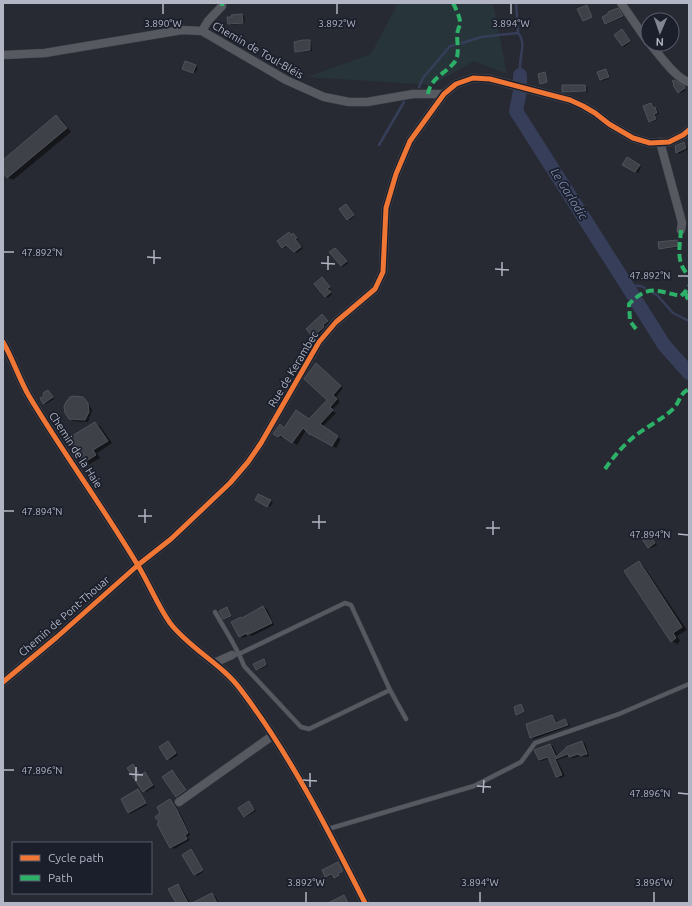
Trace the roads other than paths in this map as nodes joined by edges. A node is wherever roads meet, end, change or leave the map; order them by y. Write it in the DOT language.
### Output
graph roads {
  1 [pos="622,3"];
  2 [pos="222,6"];
  3 [pos="640,30"];
  4 [pos="202,31"];
  5 [pos="657,52"];
  6 [pos="3,55"];
  7 [pos="689,82"];
  8 [pos="444,94"];
  9 [pos="689,130"];
  10 [pos="660,142"];
  11 [pos="681,230"];
  12 [pos="3,342"];
  13 [pos="138,565"];
  14 [pos="215,612"];
  15 [pos="236,655"];
  16 [pos="214,663"];
  17 [pos="3,682"];
  18 [pos="689,684"];
  19 [pos="390,690"];
  20 [pos="406,719"];
  21 [pos="272,736"];
  22 [pos="179,802"];
  23 [pos="328,830"];
  24 [pos="365,903"];
  1 -- 3 [label="street"];
  2 -- 4 [label="street, Chemin de Toul-Bléis"];
  4 -- 6 [label="street, Chemin de Toul-Bléis"];
  4 -- 8 [label="street, Chemin de Toul-Bléis"];
  5 -- 7 [label="street"];
  8 -- 10 [label="street, Rue de Kerambec"];
  8 -- 13 [label="street, Rue de Kerambec"];
  9 -- 10 [label="street, Rue de Kerambec"];
  10 -- 11 [label="street"];
  12 -- 13 [label="street, Chemin de la Haie"];
  13 -- 16 [label="street, Chemin de la Haie"];
  13 -- 17 [label="street, Chemin de Pont-Thouar"];
  14 -- 15 [label="lane"];
  15 -- 16 [label="street"];
  15 -- 19 [label="lane"];
  15 -- 19 [label="lane"];
  16 -- 21 [label="street, Chemin de la Haie"];
  18 -- 23 [label="lane"];
  19 -- 20 [label="lane"];
  21 -- 22 [label="street"];
  21 -- 23 [label="street, Chemin de la Haie"];
  23 -- 24 [label="street, Chemin de la Haie"];
}
